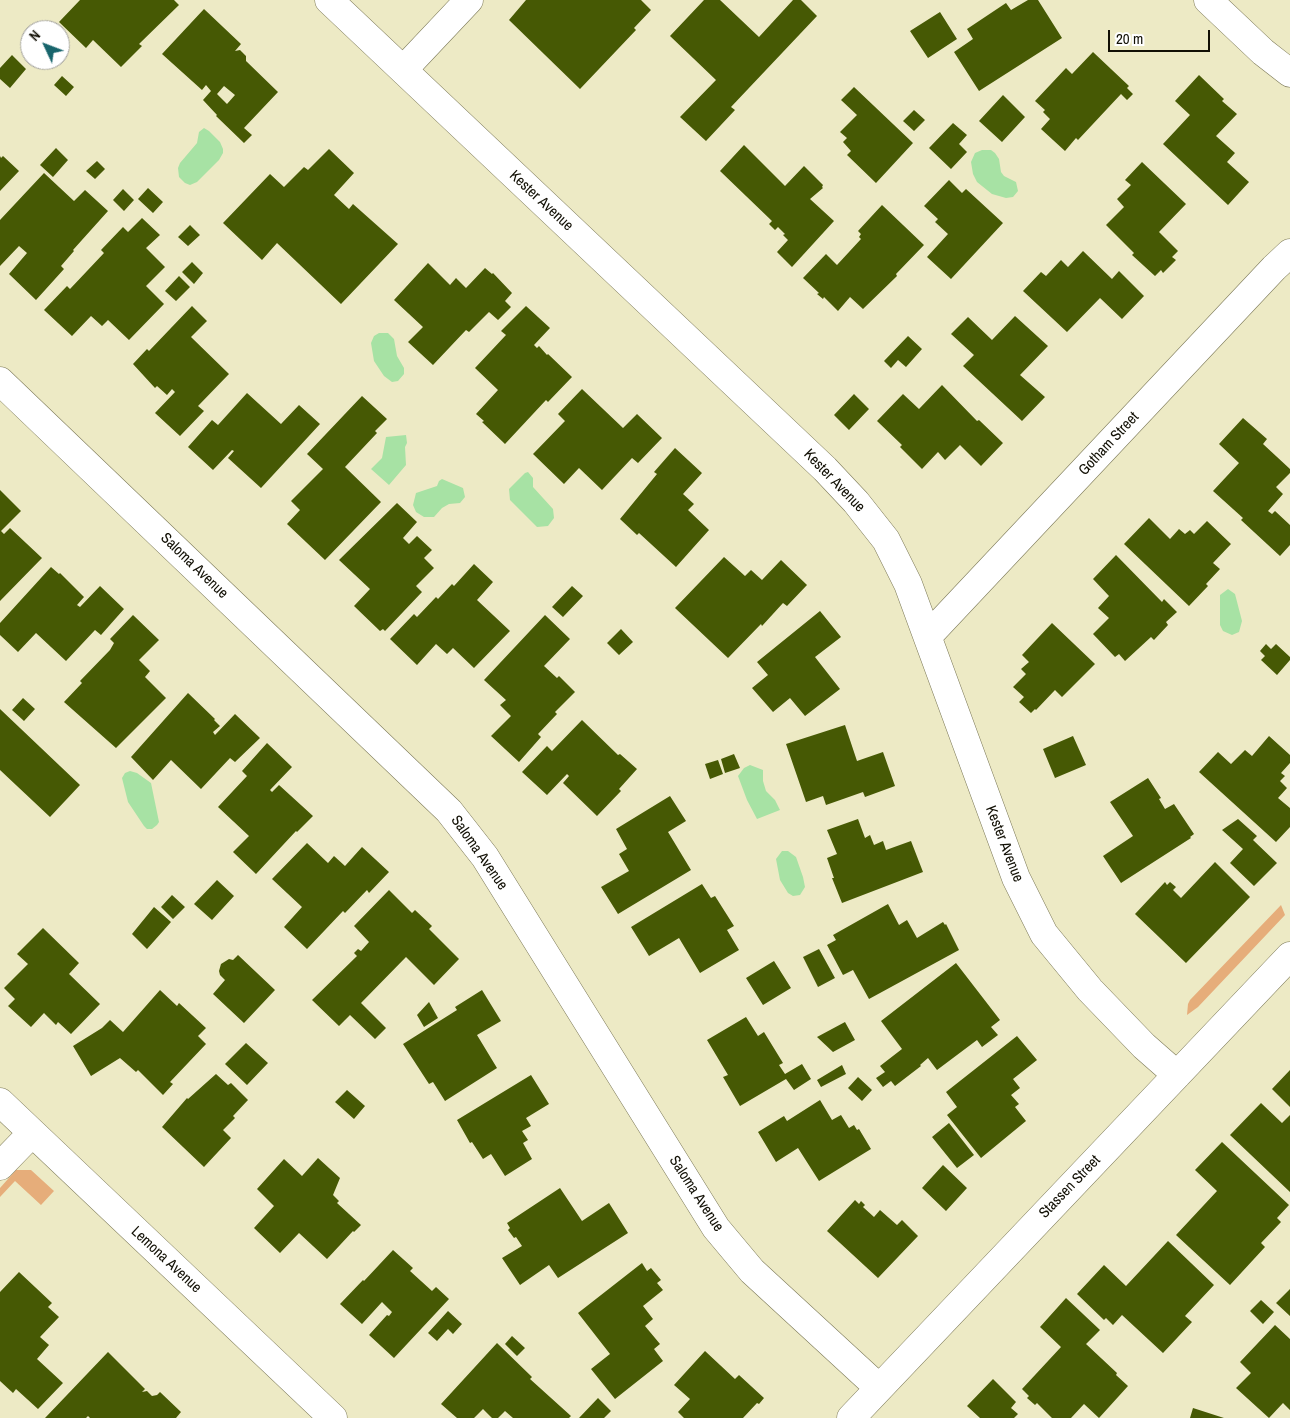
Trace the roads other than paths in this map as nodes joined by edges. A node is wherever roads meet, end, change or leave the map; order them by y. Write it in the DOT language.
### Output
graph roads {
  1 [pos="329,0"];
  2 [pos="469,0"];
  3 [pos="1208,0"];
  4 [pos="403,70"];
  5 [pos="1290,73"];
  6 [pos="1290,253"];
  7 [pos="0,381"];
  8 [pos="928,636"];
  9 [pos="1290,956"];
  10 [pos="1176,1075"];
  11 [pos="0,1102"];
  12 [pos="32,1133"];
  13 [pos="0,1166"];
  14 [pos="879,1388"];
  15 [pos="332,1418"];
  16 [pos="851,1418"];
  1 -- 4 [label="street, Kester Avenue"];
  2 -- 4 [label="street"];
  3 -- 5 [label="street"];
  4 -- 8 [label="street, Kester Avenue"];
  6 -- 8 [label="street, Gotham Street"];
  7 -- 14 [label="street, Saloma Avenue"];
  8 -- 10 [label="street, Kester Avenue"];
  9 -- 10 [label="street, Stassen Street"];
  10 -- 14 [label="street, Stassen Street"];
  11 -- 12 [label="street, Lemona Avenue"];
  12 -- 13 [label="street"];
  12 -- 15 [label="street, Lemona Avenue"];
  14 -- 16 [label="street, Stassen Street"];
}
